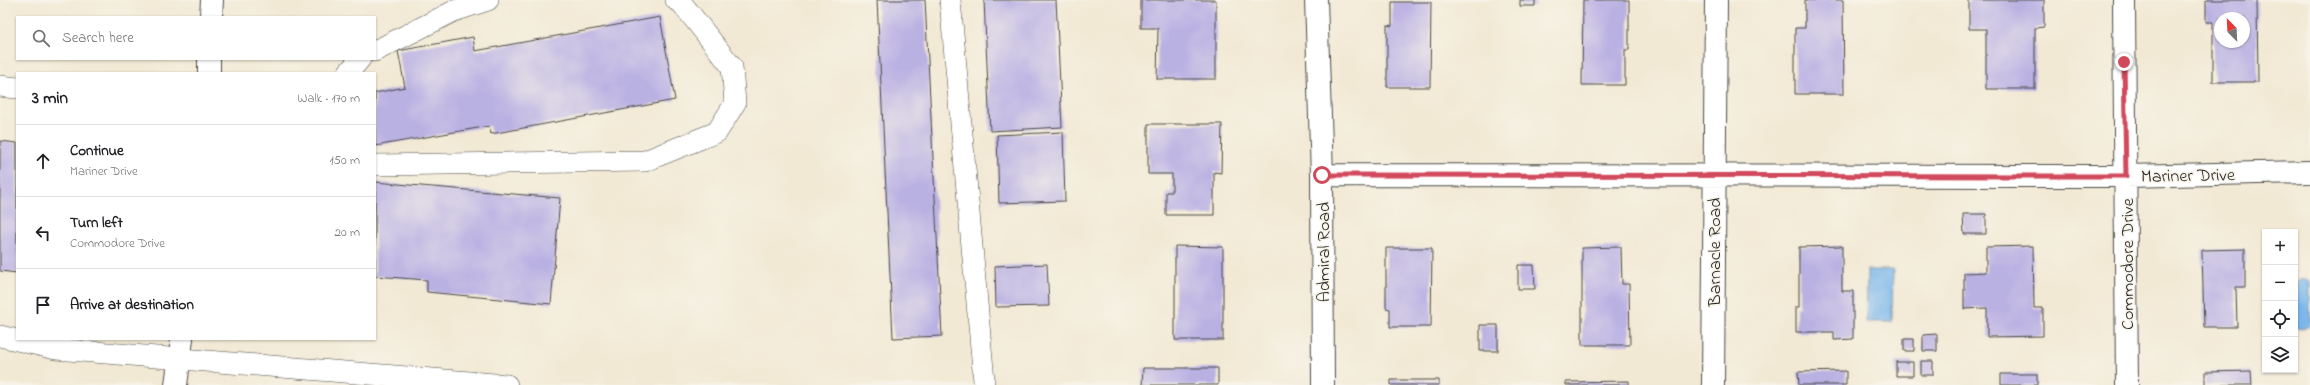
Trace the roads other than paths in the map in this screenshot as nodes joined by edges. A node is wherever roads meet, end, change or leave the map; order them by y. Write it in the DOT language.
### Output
graph roads {
  1 [pos="212,0"];
  2 [pos="488,0"];
  3 [pos="676,0"];
  4 [pos="950,0"];
  5 [pos="1316,0"];
  6 [pos="1716,0"];
  7 [pos="2124,0"];
  8 [pos="211,16"];
  9 [pos="376,50"];
  10 [pos="209,60"];
  11 [pos="359,60"];
  12 [pos="209,72"];
  13 [pos="349,72"];
  14 [pos="0,86"];
  15 [pos="16,88"];
  16 [pos="376,166"];
  17 [pos="2310,172"];
  18 [pos="1714,174"];
  19 [pos="1322,175"];
  20 [pos="2126,176"];
  21 [pos="0,336"];
  22 [pos="16,340"];
  23 [pos="17,340"];
  24 [pos="181,350"];
  25 [pos="984,381"];
  26 [pos="176,385"];
  27 [pos="507,385"];
  28 [pos="1323,385"];
  29 [pos="1713,385"];
  30 [pos="2127,385"];
  1 -- 8 [label="main road"];
  2 -- 9 [label="lane"];
  3 -- 16 [label="lane"];
  4 -- 25 [label="lane"];
  5 -- 19 [label="main road, Admiral Road"];
  6 -- 18 [label="main road, Barnacle Road"];
  7 -- 20 [label="main road, Commodore Drive"];
  10 -- 12 [label="main road"];
  11 -- 13 [label="lane"];
  14 -- 15 [label="lane"];
  17 -- 20 [label="main road, Mariner Drive"];
  18 -- 19 [label="main road, Mariner Drive"];
  18 -- 20 [label="main road, Mariner Drive"];
  18 -- 29 [label="main road, Barnacle Road"];
  19 -- 28 [label="main road, Admiral Road"];
  20 -- 30 [label="main road, Commodore Drive"];
  21 -- 22 [label="lane"];
  23 -- 24 [label="lane"];
  24 -- 26 [label="main road"];
  24 -- 27 [label="lane"];
}
